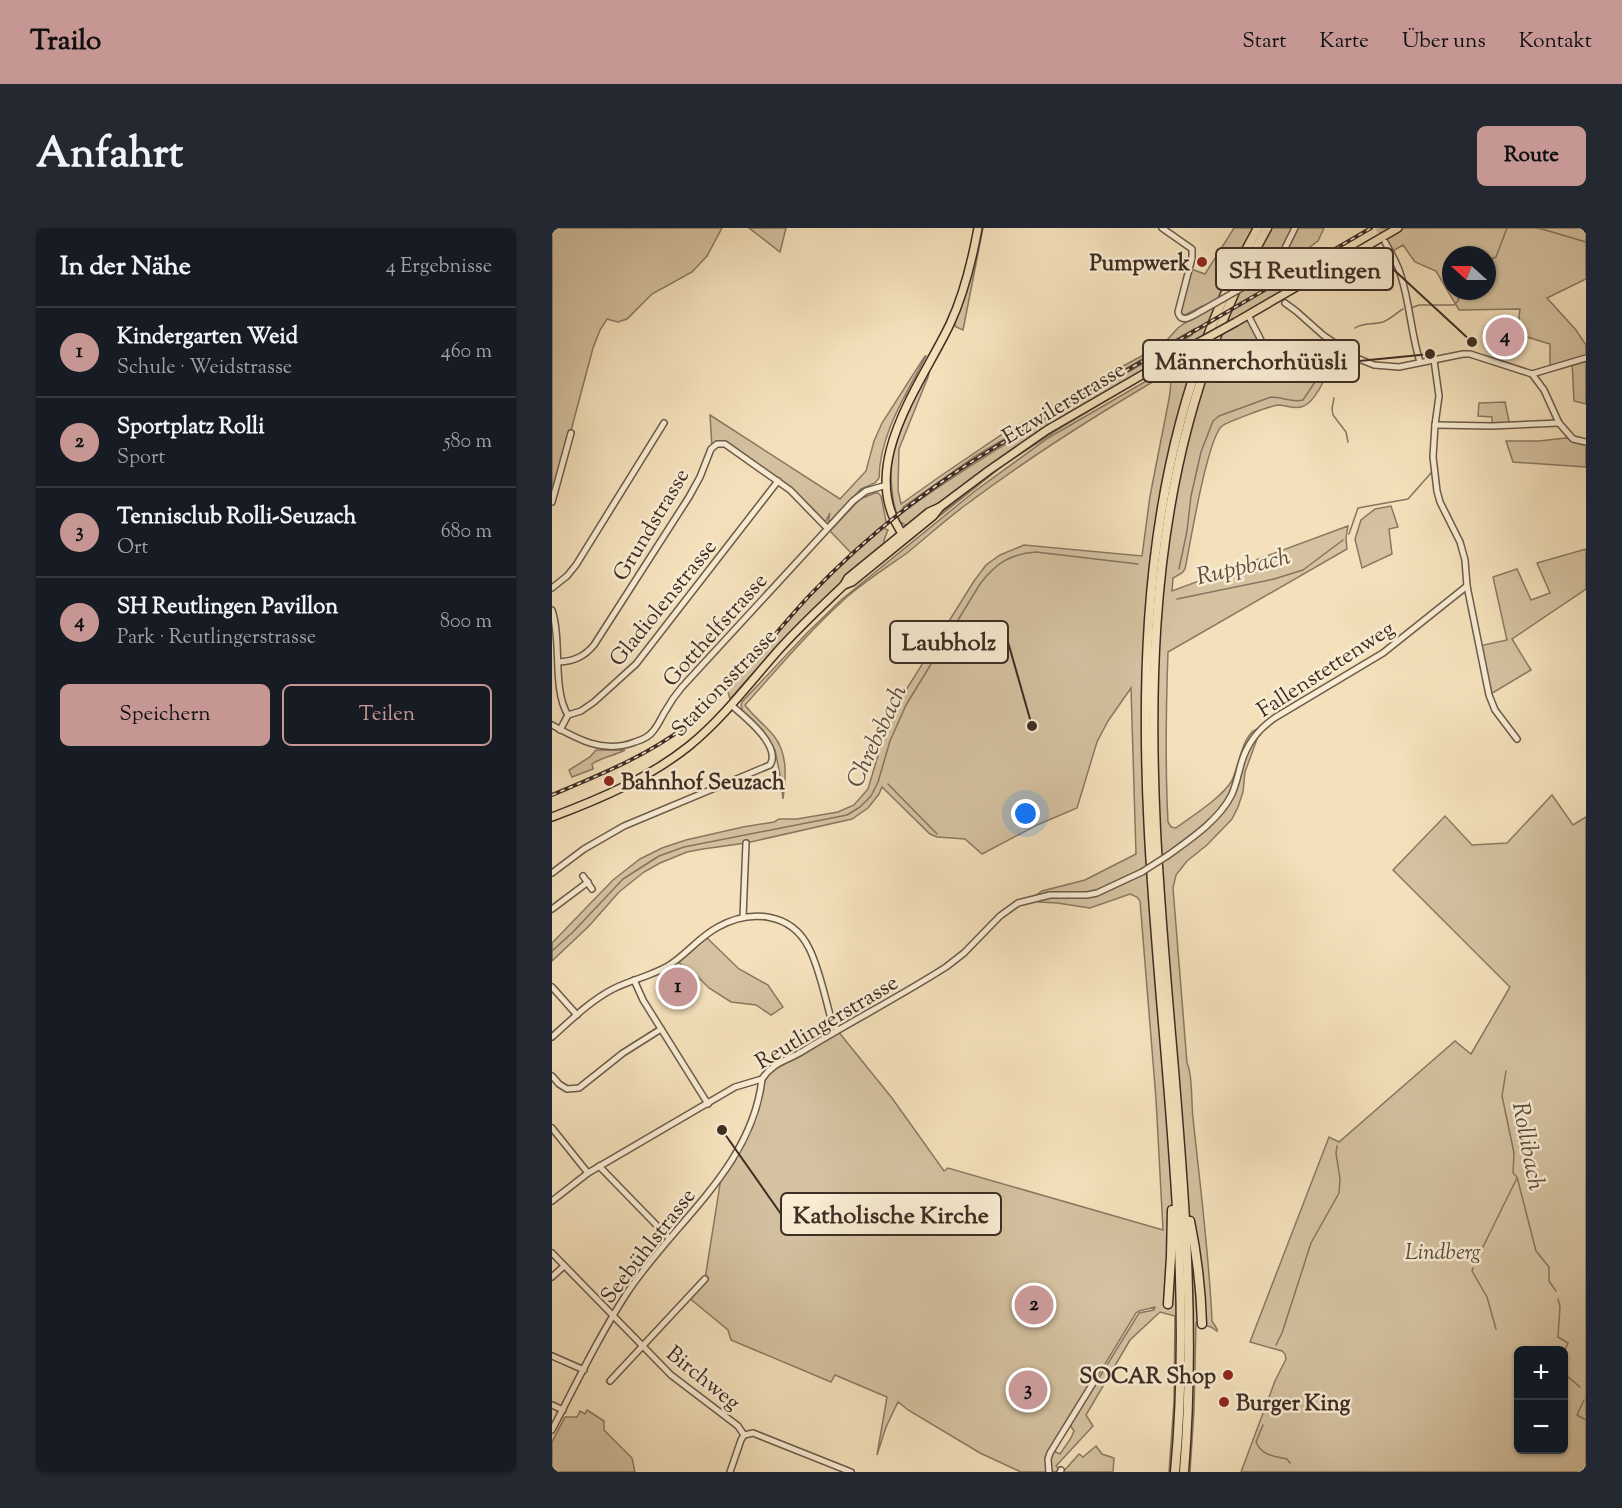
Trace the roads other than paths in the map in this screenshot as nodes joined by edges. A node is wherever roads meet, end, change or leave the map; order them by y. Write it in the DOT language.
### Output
graph roads {
  1 [pos="978,228"];
  2 [pos="1162,228"];
  3 [pos="1258,228"];
  4 [pos="1267,228"];
  5 [pos="1295,228"];
  6 [pos="1398,228"];
  7 [pos="1385,242"];
  8 [pos="1285,303"];
  9 [pos="1248,315"];
  10 [pos="1350,356"];
  11 [pos="1586,358"];
  12 [pos="1434,360"];
  13 [pos="1420,362"];
  14 [pos="1532,374"];
  15 [pos="664,423"];
  16 [pos="1559,423"];
  17 [pos="1435,425"];
  18 [pos="571,433"];
  19 [pos="1586,442"];
  20 [pos="778,481"];
  21 [pos="887,485"];
  22 [pos="552,502"];
  23 [pos="827,528"];
  24 [pos="903,536"];
  25 [pos="844,585"];
  26 [pos="1467,586"];
  27 [pos="552,588"];
  28 [pos="552,610"];
  29 [pos="558,662"];
  30 [pos="731,705"];
  31 [pos="568,716"];
  32 [pos="552,725"];
  33 [pos="560,730"];
  34 [pos="1517,740"];
  35 [pos="552,817"];
  36 [pos="746,843"];
  37 [pos="552,873"];
  38 [pos="583,876"];
  39 [pos="588,882"];
  40 [pos="592,888"];
  41 [pos="1012,907"];
  42 [pos="552,909"];
  43 [pos="743,917"];
  44 [pos="634,980"];
  45 [pos="552,987"];
  46 [pos="577,1015"];
  47 [pos="661,1029"];
  48 [pos="837,1030"];
  49 [pos="552,1036"];
  50 [pos="552,1076"];
  51 [pos="762,1080"];
  52 [pos="708,1104"];
  53 [pos="552,1128"];
  54 [pos="599,1166"];
  55 [pos="588,1173"];
  56 [pos="1175,1179"];
  57 [pos="1185,1195"];
  58 [pos="552,1201"];
  59 [pos="669,1238"];
  60 [pos="552,1253"];
  61 [pos="564,1266"];
  62 [pos="552,1277"];
  63 [pos="705,1279"];
  64 [pos="1168,1304"];
  65 [pos="612,1317"];
  66 [pos="1202,1324"];
  67 [pos="642,1346"];
  68 [pos="552,1356"];
  69 [pos="584,1370"];
  70 [pos="1095,1380"];
  71 [pos="610,1381"];
  72 [pos="552,1405"];
  73 [pos="563,1410"];
  74 [pos="552,1430"];
  75 [pos="744,1435"];
  76 [pos="730,1472"];
  77 [pos="851,1472"];
  78 [pos="1049,1472"];
  79 [pos="1175,1472"];
  80 [pos="1184,1472"];
  1 -- 21 [label="main road"];
  2 -- 5 [label="street, bridge"];
  3 -- 56 [label="highway"];
  4 -- 57 [label="highway"];
  6 -- 9 [label="main road, Etzwilerstrasse"];
  7 -- 13 [label="street"];
  8 -- 10 [label="street"];
  9 -- 10 [label="street"];
  9 -- 24 [label="main road, Etzwilerstrasse, bridge"];
  10 -- 13 [label="street"];
  11 -- 14 [label="street"];
  12 -- 13 [label="street"];
  12 -- 14 [label="street"];
  12 -- 17 [label="street"];
  14 -- 16 [label="street"];
  15 -- 27 [label="street"];
  16 -- 17 [label="street"];
  16 -- 19 [label="street"];
  17 -- 26 [label="street"];
  18 -- 22 [label="street"];
  20 -- 23 [label="street, Grundstrasse"];
  20 -- 29 [label="street, Grundstrasse"];
  20 -- 31 [label="street, Gladiolenstrasse"];
  21 -- 23 [label="street, Gotthelfstrasse"];
  21 -- 24 [label="main road"];
  23 -- 33 [label="street, Gotthelfstrasse"];
  24 -- 25 [label="main road, Etzwilerstrasse"];
  25 -- 30 [label="main road, Stationsstrasse"];
  26 -- 34 [label="street"];
  26 -- 41 [label="street, Fallenstettenweg, bridge"];
  28 -- 29 [label="street"];
  29 -- 31 [label="street"];
  30 -- 35 [label="main road, Stationsstrasse"];
  30 -- 37 [label="street"];
  31 -- 33 [label="street"];
  32 -- 33 [label="street, Gotthelfstrasse"];
  36 -- 43 [label="street"];
  38 -- 39 [label="street"];
  39 -- 40 [label="street"];
  39 -- 42 [label="street"];
  41 -- 48 [label="street, Reutlingerstrasse"];
  43 -- 44 [label="street"];
  43 -- 48 [label="street"];
  44 -- 46 [label="street"];
  44 -- 47 [label="street"];
  45 -- 46 [label="street"];
  46 -- 49 [label="street"];
  47 -- 50 [label="street"];
  47 -- 52 [label="street"];
  48 -- 51 [label="street, Reutlingerstrasse"];
  51 -- 52 [label="street, Reutlingerstrasse"];
  51 -- 59 [label="street, Seebühlstrasse"];
  52 -- 54 [label="street, Reutlingerstrasse"];
  53 -- 55 [label="street"];
  54 -- 55 [label="street, Reutlingerstrasse"];
  54 -- 59 [label="street"];
  55 -- 58 [label="street, Reutlingerstrasse"];
  56 -- 64 [label="highway"];
  56 -- 79 [label="highway"];
  57 -- 66 [label="highway"];
  57 -- 80 [label="highway"];
  59 -- 65 [label="street, Seebühlstrasse"];
  60 -- 61 [label="street, Birchweg"];
  61 -- 62 [label="street"];
  61 -- 65 [label="street, Birchweg"];
  63 -- 67 [label="street"];
  65 -- 67 [label="street, Birchweg"];
  65 -- 69 [label="street, Seebühlstrasse"];
  67 -- 71 [label="street"];
  67 -- 75 [label="street, Birchweg"];
  68 -- 69 [label="street"];
  69 -- 73 [label="street, Seebühlstrasse"];
  70 -- 78 [label="street"];
  72 -- 73 [label="street"];
  73 -- 74 [label="street, Seebühlstrasse"];
  75 -- 76 [label="street"];
  75 -- 77 [label="street"];
}
